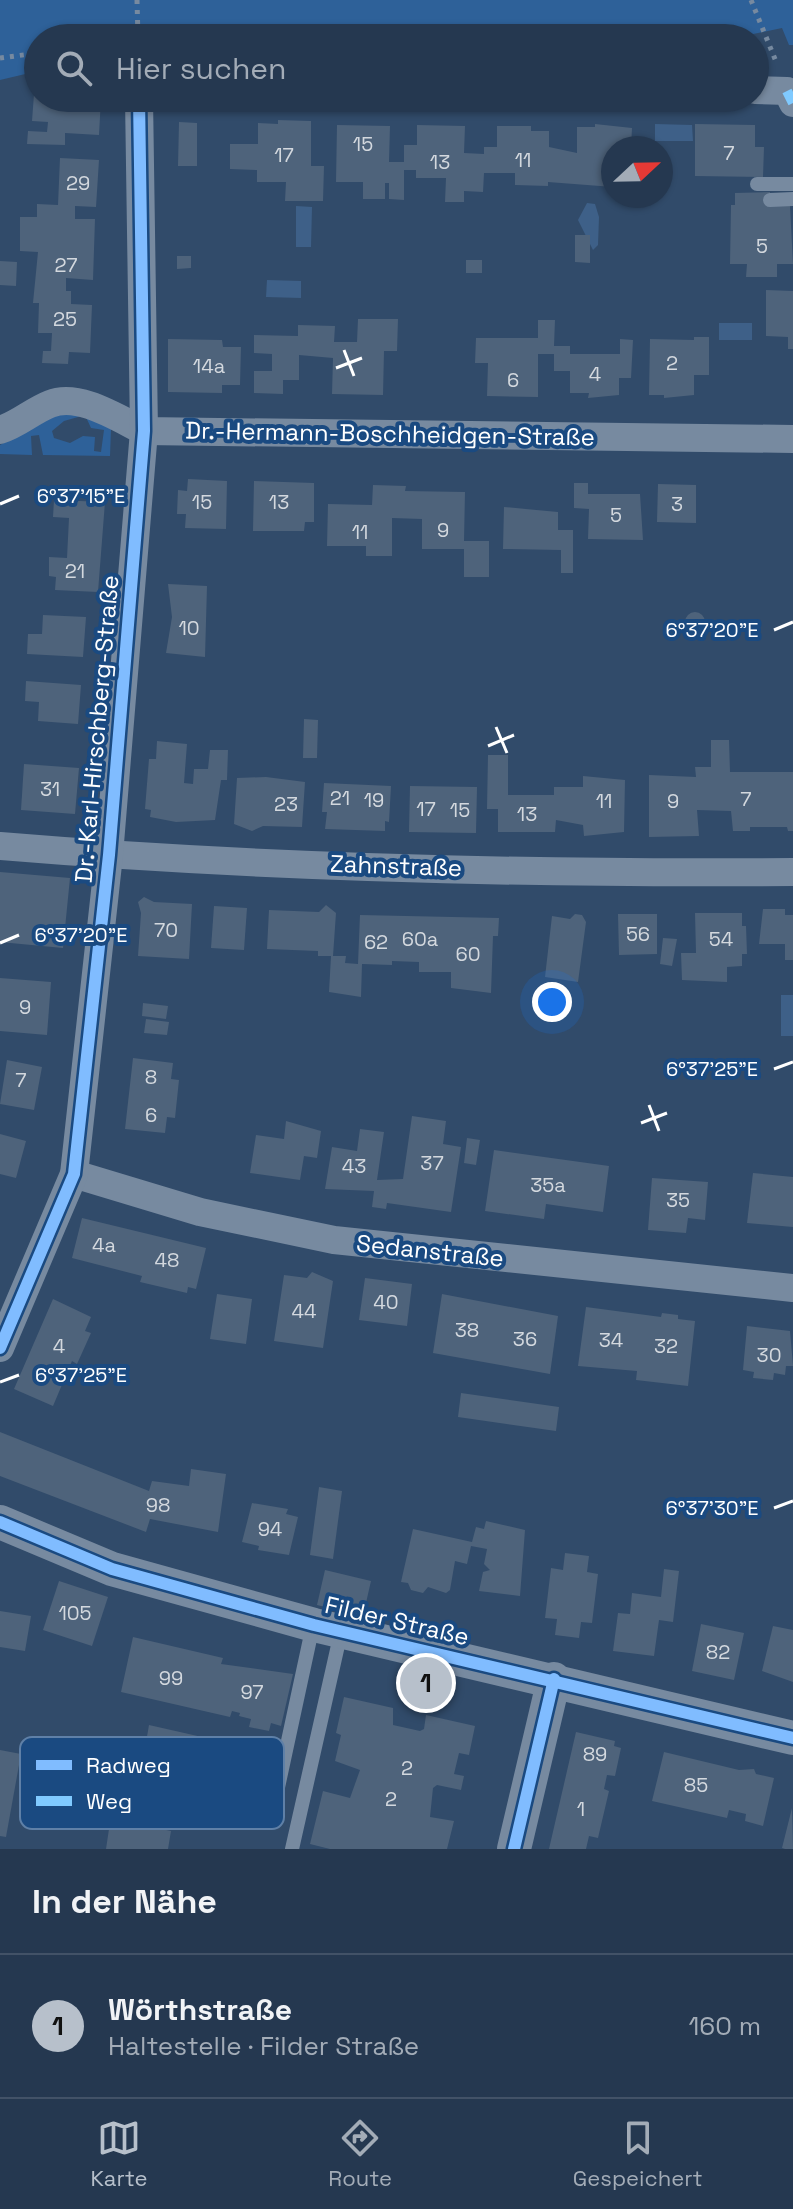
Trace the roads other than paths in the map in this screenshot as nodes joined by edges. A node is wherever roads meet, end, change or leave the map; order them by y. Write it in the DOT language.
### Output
graph roads {
  1 [pos="769,93"];
  2 [pos="790,97"];
  3 [pos="139,112"];
  4 [pos="757,184"];
  5 [pos="793,184"];
  6 [pos="793,199"];
  7 [pos="770,200"];
  8 [pos="0,430"];
  9 [pos="144,431"];
  10 [pos="793,439"];
  11 [pos="0,846"];
  12 [pos="109,855"];
  13 [pos="793,872"];
  14 [pos="74,1174"];
  15 [pos="793,1288"];
  16 [pos="0,1348"];
  17 [pos="0,1522"];
  18 [pos="327,1628"];
  19 [pos="554,1679"];
  20 [pos="793,1738"];
  21 [pos="284,1769"];
  22 [pos="292,1849"];
  23 [pos="514,1849"];
  1 -- 2 [label="street"];
  3 -- 9 [label="street, Dr.-Karl-Hirschberg-Straße"];
  4 -- 5 [label="lane"];
  6 -- 7 [label="lane"];
  8 -- 9 [label="street, Dr.-Hermann-Boschheidgen-Straße"];
  9 -- 10 [label="street, Dr.-Hermann-Boschheidgen-Straße"];
  9 -- 12 [label="street, Dr.-Karl-Hirschberg-Straße"];
  11 -- 12 [label="street, Zahnstraße"];
  12 -- 13 [label="street, Zahnstraße"];
  12 -- 14 [label="street, Dr.-Karl-Hirschberg-Straße"];
  14 -- 15 [label="street, Sedanstraße"];
  14 -- 16 [label="street, Dr.-Karl-Hirschberg-Straße"];
  17 -- 18 [label="street, Filder Straße"];
  18 -- 19 [label="street, Filder Straße"];
  18 -- 21 [label="lane"];
  18 -- 22 [label="lane"];
  19 -- 20 [label="street, Filder Straße"];
  19 -- 23 [label="street"];
}
